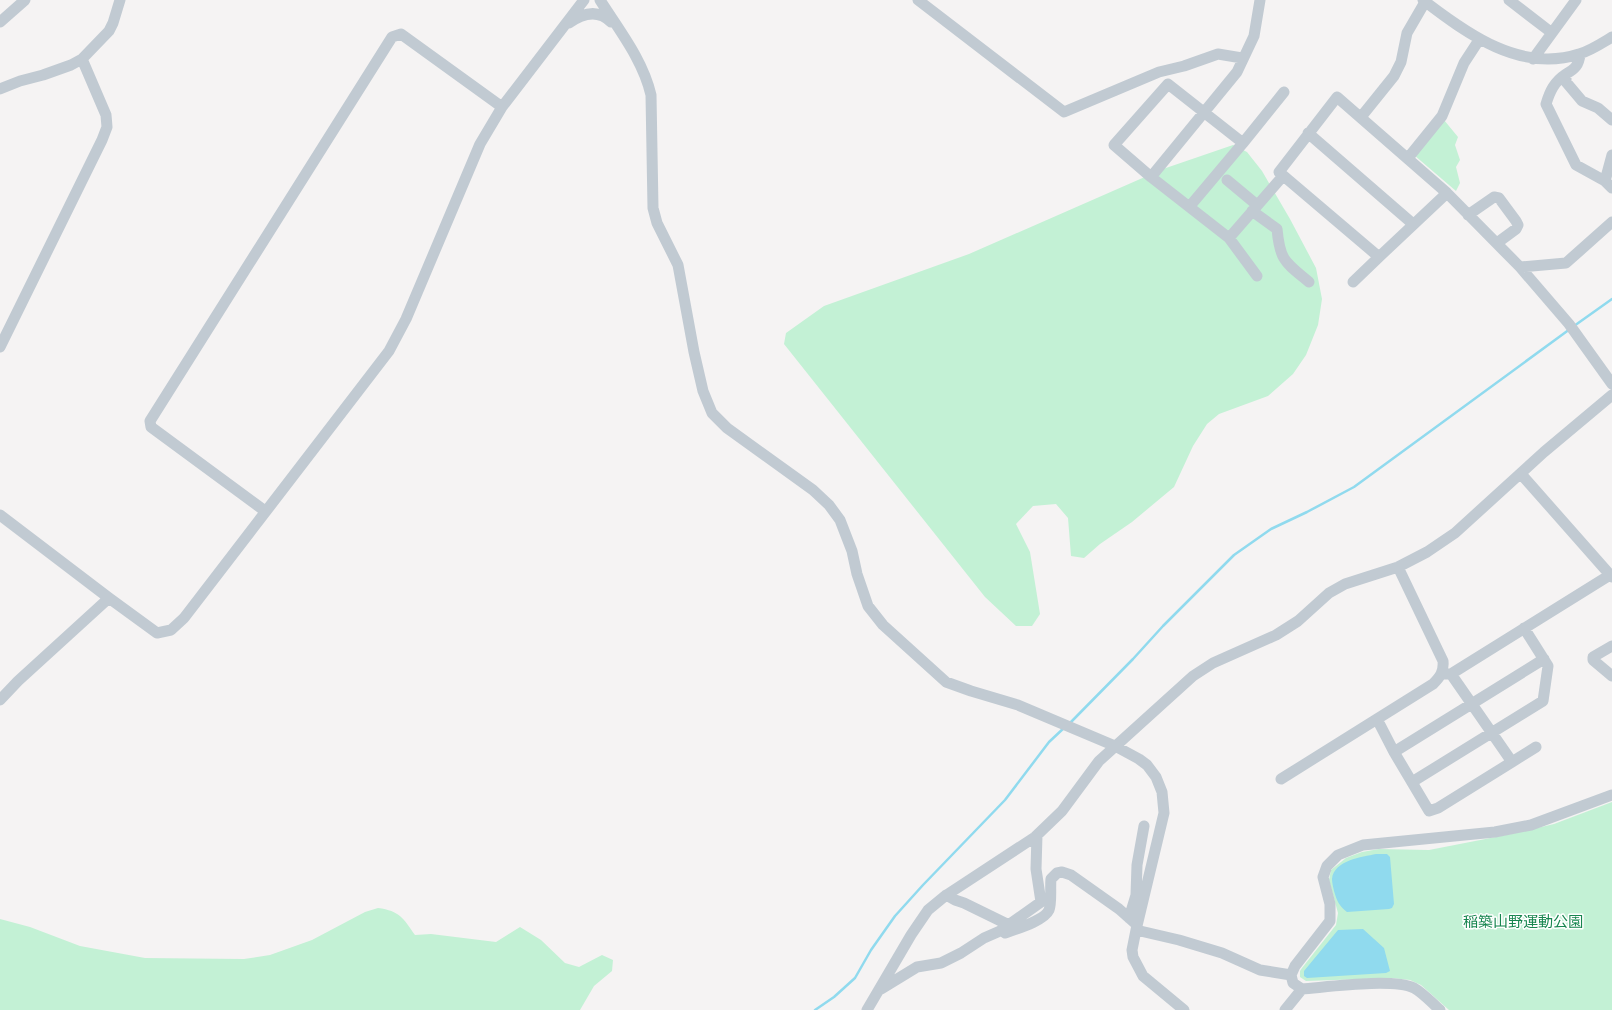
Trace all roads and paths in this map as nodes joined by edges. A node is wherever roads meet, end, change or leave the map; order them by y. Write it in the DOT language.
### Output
graph roads {
  1 [pos="25,0"];
  2 [pos="120,0"];
  3 [pos="584,0"];
  4 [pos="600,0"];
  5 [pos="918,0"];
  6 [pos="1260,0"];
  7 [pos="1509,0"];
  8 [pos="1576,0"];
  9 [pos="1424,1"];
  10 [pos="0,22"];
  11 [pos="564,26"];
  12 [pos="618,30"];
  13 [pos="1552,33"];
  14 [pos="1612,37"];
  15 [pos="1479,40"];
  16 [pos="1580,54"];
  17 [pos="82,58"];
  18 [pos="1242,58"];
  19 [pos="1533,59"];
  20 [pos="1566,74"];
  21 [pos="0,89"];
  22 [pos="1284,92"];
  23 [pos="502,107"];
  24 [pos="1204,113"];
  25 [pos="1361,116"];
  26 [pos="1612,120"];
  27 [pos="1308,133"];
  28 [pos="1243,143"];
  29 [pos="1612,156"];
  30 [pos="1408,158"];
  31 [pos="1283,176"];
  32 [pos="1151,177"];
  33 [pos="1226,180"];
  34 [pos="1609,185"];
  35 [pos="1447,193"];
  36 [pos="1190,206"];
  37 [pos="1254,208"];
  38 [pos="1468,214"];
  39 [pos="1612,222"];
  40 [pos="1413,224"];
  41 [pos="1229,238"];
  42 [pos="1496,243"];
  43 [pos="1379,257"];
  44 [pos="1520,267"];
  45 [pos="1257,276"];
  46 [pos="1309,282"];
  47 [pos="1353,282"];
  48 [pos="0,347"];
  49 [pos="1612,384"];
  50 [pos="1612,395"];
  51 [pos="1521,474"];
  52 [pos="265,511"];
  53 [pos="0,515"];
  54 [pos="1398,567"];
  55 [pos="1611,576"];
  56 [pos="109,598"];
  57 [pos="1524,628"];
  58 [pos="1612,646"];
  59 [pos="1544,659"];
  60 [pos="1447,674"];
  61 [pos="1612,676"];
  62 [pos="0,700"];
  63 [pos="1473,704"];
  64 [pos="1377,719"];
  65 [pos="1492,732"];
  66 [pos="1115,746"];
  67 [pos="1536,747"];
  68 [pos="1394,752"];
  69 [pos="1512,762"];
  70 [pos="1282,779"];
  71 [pos="1412,782"];
  72 [pos="1612,796"];
  73 [pos="1144,826"];
  74 [pos="1037,835"];
  75 [pos="946,895"];
  76 [pos="1134,924"];
  77 [pos="1009,925"];
  78 [pos="991,935"];
  79 [pos="1290,975"];
  80 [pos="1302,989"];
  81 [pos="879,990"];
  82 [pos="1438,1009"];
  83 [pos="867,1010"];
  84 [pos="1184,1010"];
  85 [pos="1285,1010"];
  1 -- 10 [label="street"];
  2 -- 17 [label="street"];
  3 -- 11 [label="street"];
  4 -- 12 [label="street"];
  5 -- 18 [label="street"];
  6 -- 18 [label="street"];
  7 -- 13 [label="street"];
  8 -- 13 [label="street"];
  9 -- 15 [label="street"];
  9 -- 25 [label="street"];
  11 -- 12 [label="street"];
  11 -- 23 [label="street"];
  12 -- 66 [label="street"];
  13 -- 19 [label="street"];
  14 -- 16 [label="street"];
  15 -- 19 [label="street"];
  15 -- 30 [label="street"];
  16 -- 19 [label="street"];
  16 -- 20 [label="street"];
  17 -- 21 [label="street"];
  17 -- 48 [label="street"];
  18 -- 24 [label="street"];
  20 -- 26 [label="street"];
  20 -- 34 [label="street"];
  22 -- 28 [label="street"];
  23 -- 52 [label="street"];
  23 -- 52 [label="street"];
  24 -- 28 [label="street"];
  24 -- 32 [label="street"];
  24 -- 32 [label="street"];
  25 -- 27 [label="street"];
  25 -- 30 [label="street"];
  27 -- 31 [label="street"];
  27 -- 40 [label="street"];
  28 -- 36 [label="street"];
  29 -- 34 [label="street"];
  30 -- 35 [label="street"];
  31 -- 37 [label="street"];
  31 -- 43 [label="street"];
  32 -- 36 [label="street"];
  33 -- 37 [label="street"];
  35 -- 38 [label="street"];
  35 -- 40 [label="street"];
  36 -- 41 [label="street"];
  37 -- 41 [label="street"];
  37 -- 46 [label="street"];
  38 -- 42 [label="street"];
  38 -- 42 [label="street"];
  39 -- 44 [label="street"];
  40 -- 43 [label="street"];
  41 -- 45 [label="street"];
  42 -- 44 [label="street"];
  43 -- 47 [label="street"];
  44 -- 49 [label="street"];
  50 -- 51 [label="street"];
  51 -- 54 [label="street"];
  51 -- 55 [label="street"];
  52 -- 56 [label="street"];
  53 -- 56 [label="street"];
  54 -- 60 [label="street"];
  54 -- 66 [label="street"];
  55 -- 57 [label="street"];
  56 -- 62 [label="street"];
  57 -- 59 [label="street"];
  57 -- 60 [label="street"];
  58 -- 61 [label="street"];
  59 -- 63 [label="street"];
  59 -- 65 [label="street"];
  60 -- 63 [label="street"];
  60 -- 64 [label="street"];
  63 -- 65 [label="street"];
  63 -- 68 [label="street"];
  64 -- 68 [label="street"];
  64 -- 70 [label="street"];
  65 -- 69 [label="street"];
  65 -- 71 [label="street"];
  66 -- 74 [label="street"];
  66 -- 76 [label="street"];
  67 -- 69 [label="street"];
  68 -- 71 [label="street"];
  69 -- 71 [label="street"];
  72 -- 79 [label="street"];
  73 -- 76 [label="street"];
  74 -- 75 [label="street"];
  74 -- 77 [label="street"];
  75 -- 77 [label="street"];
  75 -- 81 [label="street"];
  76 -- 78 [label="street"];
  76 -- 79 [label="street"];
  76 -- 84 [label="street"];
  77 -- 78 [label="street"];
  78 -- 81 [label="street"];
  79 -- 80 [label="street"];
  80 -- 82 [label="street"];
  80 -- 85 [label="street"];
  81 -- 83 [label="street"];
}
